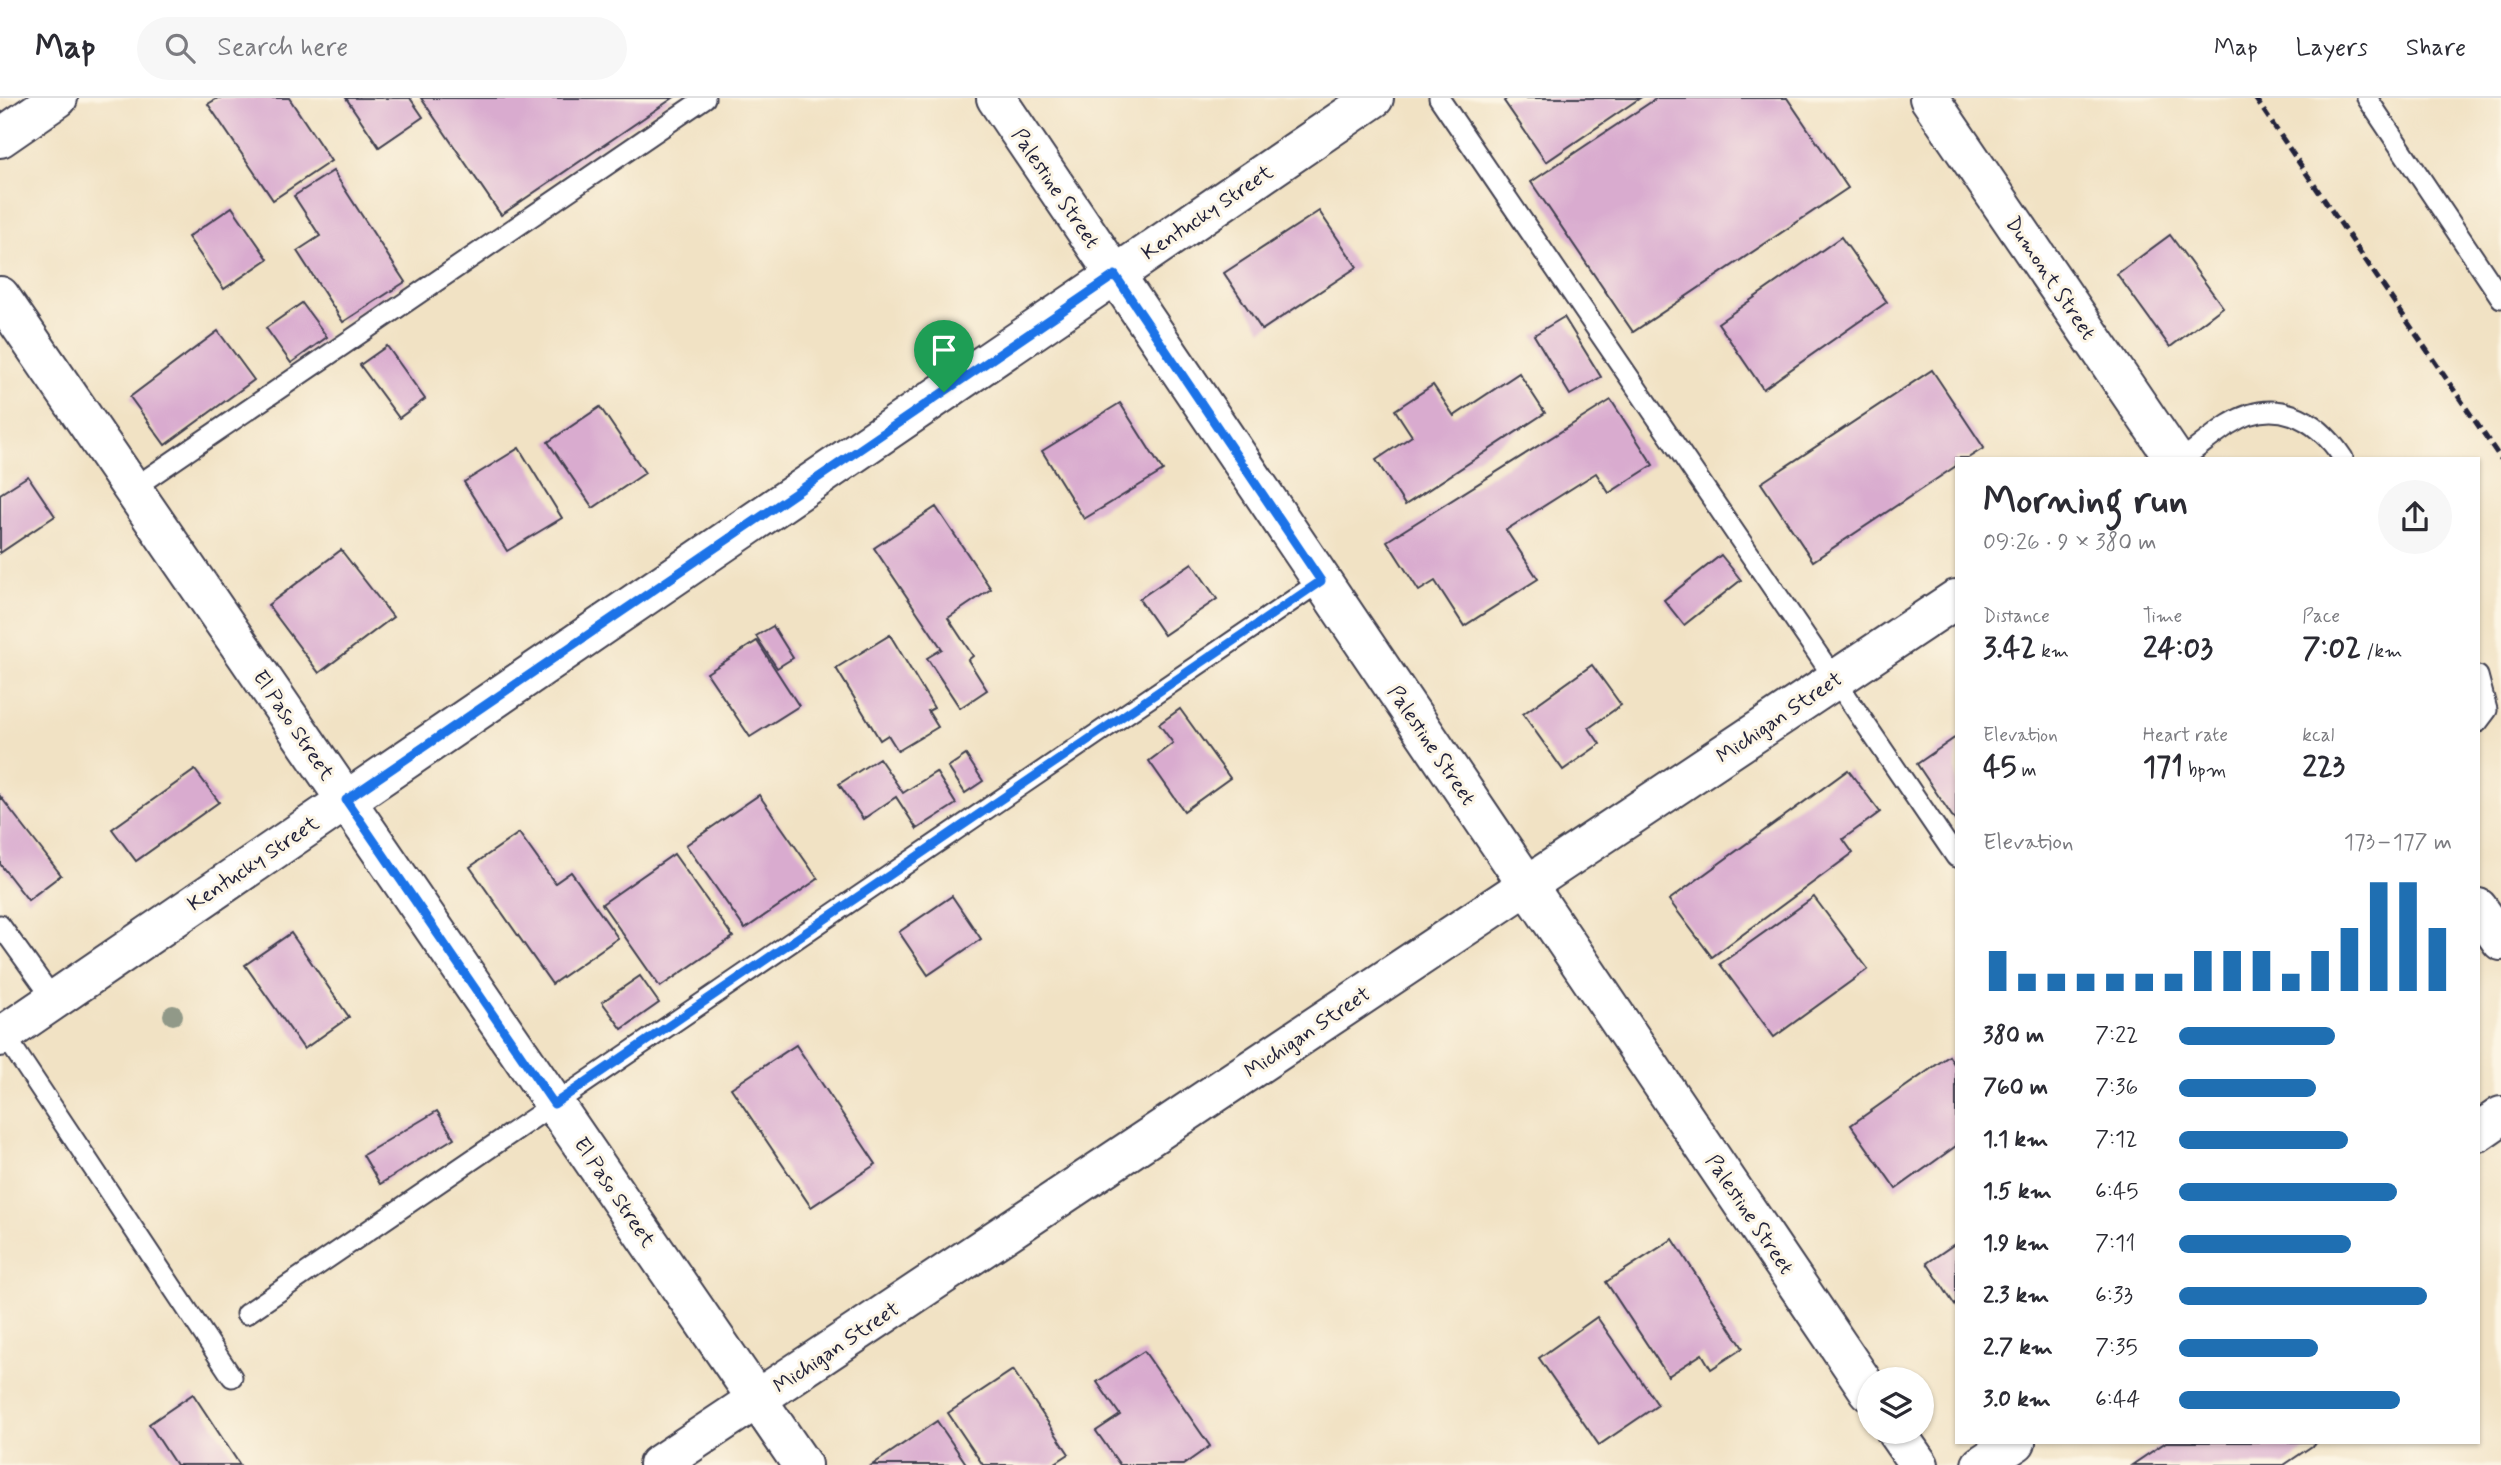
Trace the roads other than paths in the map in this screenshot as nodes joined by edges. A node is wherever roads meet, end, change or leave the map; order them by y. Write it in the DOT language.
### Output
graph roads {
  1 [pos="58,98"];
  2 [pos="705,98"];
  3 [pos="996,98"];
  4 [pos="1374,98"];
  5 [pos="1439,98"];
  6 [pos="1929,98"];
  7 [pos="2367,98"];
  8 [pos="0,138"];
  9 [pos="1115,275"];
  10 [pos="0,296"];
  11 [pos="2501,298"];
  12 [pos="2173,457"];
  13 [pos="2176,457"];
  14 [pos="2342,457"];
  15 [pos="132,489"];
  16 [pos="1321,581"];
  17 [pos="1955,600"];
  18 [pos="1836,680"];
  19 [pos="2480,684"];
  20 [pos="2480,719"];
  21 [pos="346,800"];
  22 [pos="1955,856"];
  23 [pos="1527,885"];
  24 [pos="2480,911"];
  25 [pos="0,925"];
  26 [pos="2501,941"];
  27 [pos="54,1000"];
  28 [pos="2,1035"];
  29 [pos="554,1104"];
  30 [pos="2501,1116"];
  31 [pos="2480,1131"];
  32 [pos="246,1314"];
  33 [pos="1857,1373"];
  34 [pos="232,1377"];
  35 [pos="757,1399"];
  36 [pos="1904,1444"];
  37 [pos="2012,1444"];
  38 [pos="658,1465"];
  39 [pos="802,1465"];
  40 [pos="1919,1465"];
  41 [pos="1981,1465"];
  1 -- 8 [label="street"];
  2 -- 15 [label="lane"];
  3 -- 9 [label="street, Palestine Street"];
  4 -- 9 [label="street, Kentucky Street"];
  5 -- 18 [label="lane"];
  6 -- 12 [label="street, Dumont Street"];
  7 -- 11 [label="lane"];
  9 -- 16 [label="street, Palestine Street"];
  9 -- 21 [label="street, Kentucky Street"];
  10 -- 15 [label="street, El Paso Street"];
  13 -- 14 [label="lane"];
  15 -- 21 [label="street, El Paso Street"];
  16 -- 23 [label="street, Palestine Street"];
  16 -- 29 [label="lane"];
  17 -- 18 [label="street, Michigan Street"];
  18 -- 22 [label="lane"];
  18 -- 23 [label="street, Michigan Street"];
  19 -- 20 [label="lane"];
  21 -- 27 [label="street, Kentucky Street"];
  21 -- 29 [label="street, El Paso Street"];
  23 -- 33 [label="street, Palestine Street"];
  23 -- 35 [label="street, Michigan Street"];
  24 -- 26 [label="street"];
  25 -- 27 [label="lane"];
  27 -- 28 [label="street, Kentucky Street"];
  28 -- 34 [label="lane"];
  29 -- 32 [label="lane"];
  29 -- 35 [label="street, El Paso Street"];
  30 -- 31 [label="street"];
  35 -- 38 [label="street, Michigan Street"];
  35 -- 39 [label="street, El Paso Street"];
  36 -- 40 [label="street"];
  37 -- 41 [label="street"];
}
